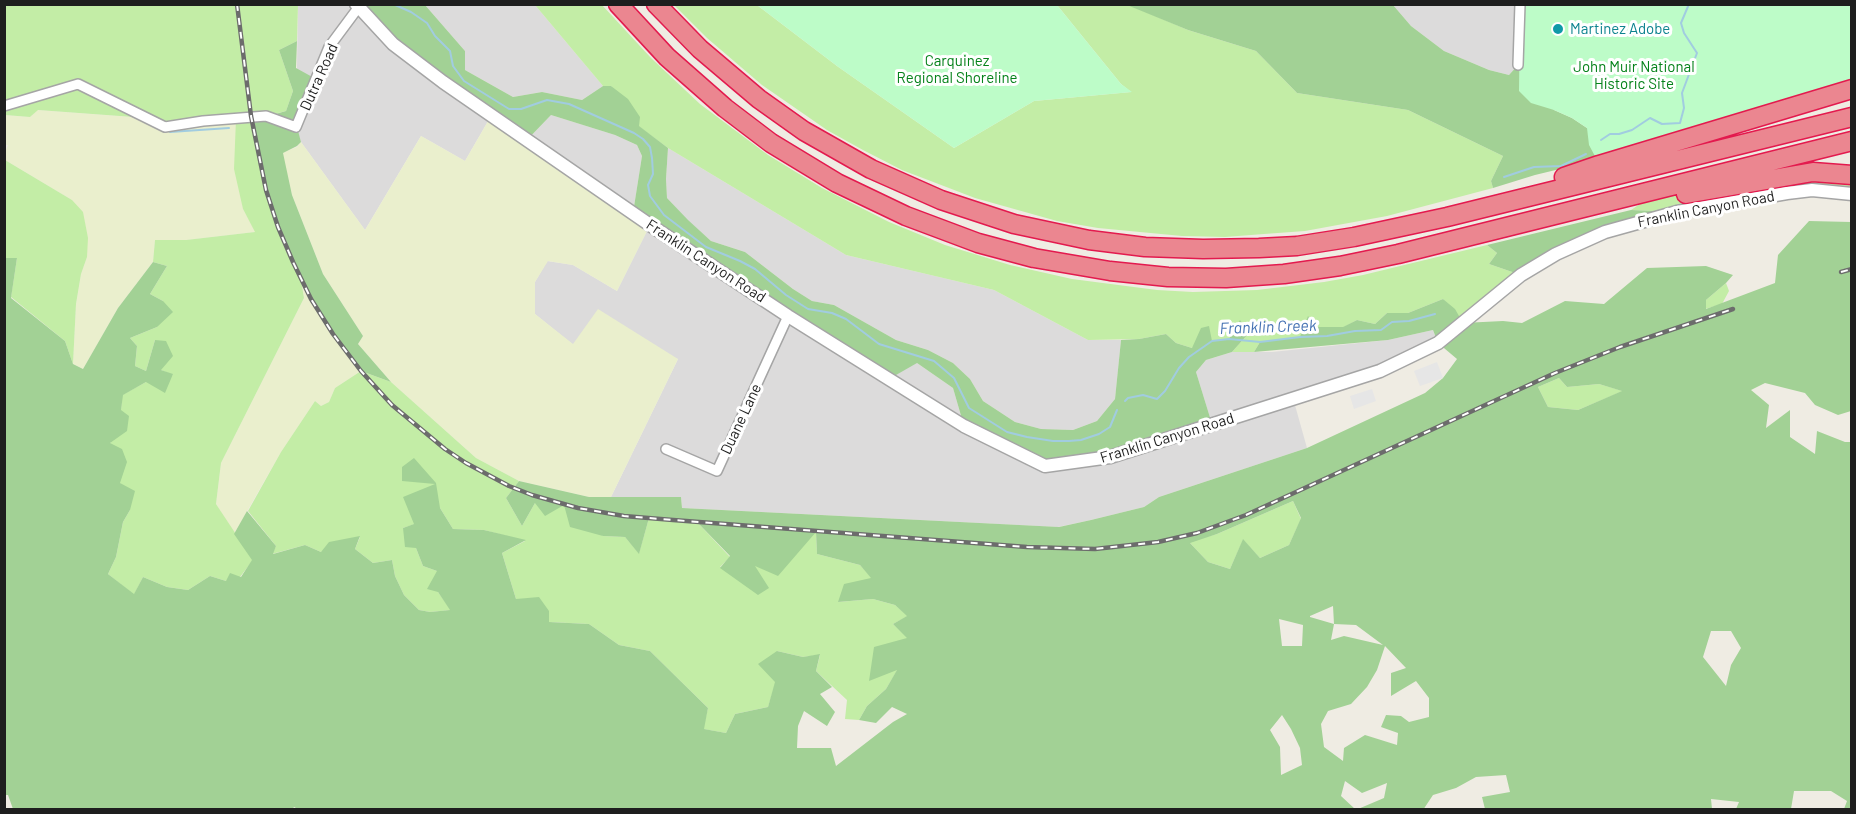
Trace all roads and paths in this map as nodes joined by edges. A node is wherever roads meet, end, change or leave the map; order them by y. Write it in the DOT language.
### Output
graph roads {
  1 [pos="618,4"];
  2 [pos="656,4"];
  3 [pos="1521,4"];
  4 [pos="357,6"];
  5 [pos="1518,65"];
  6 [pos="1851,88"];
  7 [pos="4,106"];
  8 [pos="1851,117"];
  9 [pos="1851,141"];
  10 [pos="1851,175"];
  11 [pos="1851,194"];
  12 [pos="1566,212"];
  13 [pos="1466,213"];
  14 [pos="788,316"];
  15 [pos="666,449"];
  1 -- 12 [label="highway"];
  2 -- 13 [label="highway"];
  3 -- 5 [label="street"];
  4 -- 7 [label="street, Dutra Road"];
  4 -- 14 [label="street, Franklin Canyon Road"];
  6 -- 13 [label="highway"];
  8 -- 13 [label="highway"];
  9 -- 12 [label="highway"];
  10 -- 12 [label="highway"];
  11 -- 14 [label="street, Franklin Canyon Road"];
  14 -- 15 [label="street, Duane Lane"];
}
